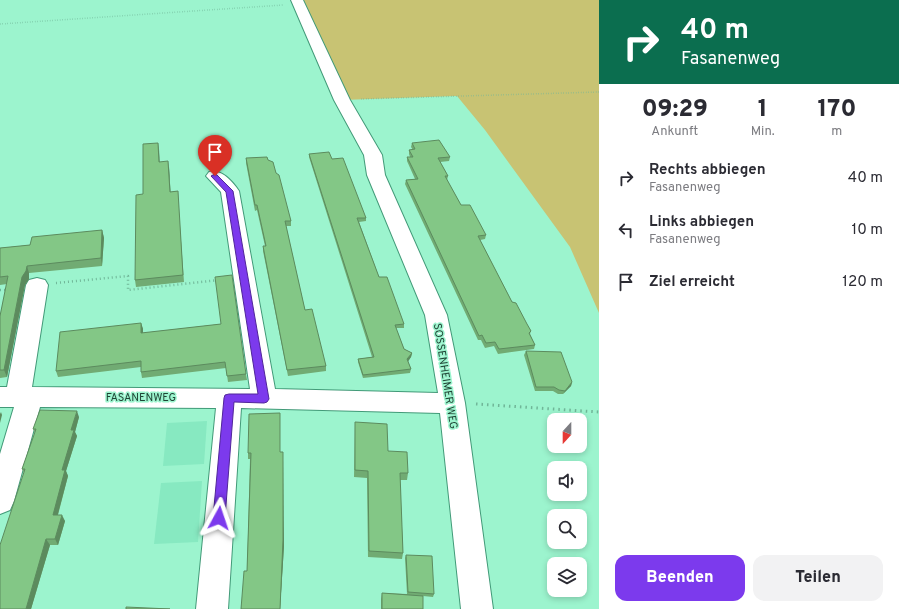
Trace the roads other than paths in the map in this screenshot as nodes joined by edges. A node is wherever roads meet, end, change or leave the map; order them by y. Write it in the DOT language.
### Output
graph roads {
  1 [pos="298,2"];
  2 [pos="215,176"];
  3 [pos="37,285"];
  4 [pos="16,397"];
  5 [pos="229,398"];
  6 [pos="264,399"];
  7 [pos="452,403"];
  8 [pos="0,502"];
  9 [pos="212,609"];
  10 [pos="477,609"];
  1 -- 7 [label="street, SOSSENHEIMER WEG"];
  2 -- 6 [label="street"];
  3 -- 4 [label="street"];
  4 -- 5 [label="street, FASANENWEG"];
  4 -- 8 [label="street"];
  5 -- 6 [label="street, FASANENWEG"];
  5 -- 9 [label="street"];
  6 -- 7 [label="street, FASANENWEG"];
  7 -- 10 [label="street, SOSSENHEIMER WEG"];
}
